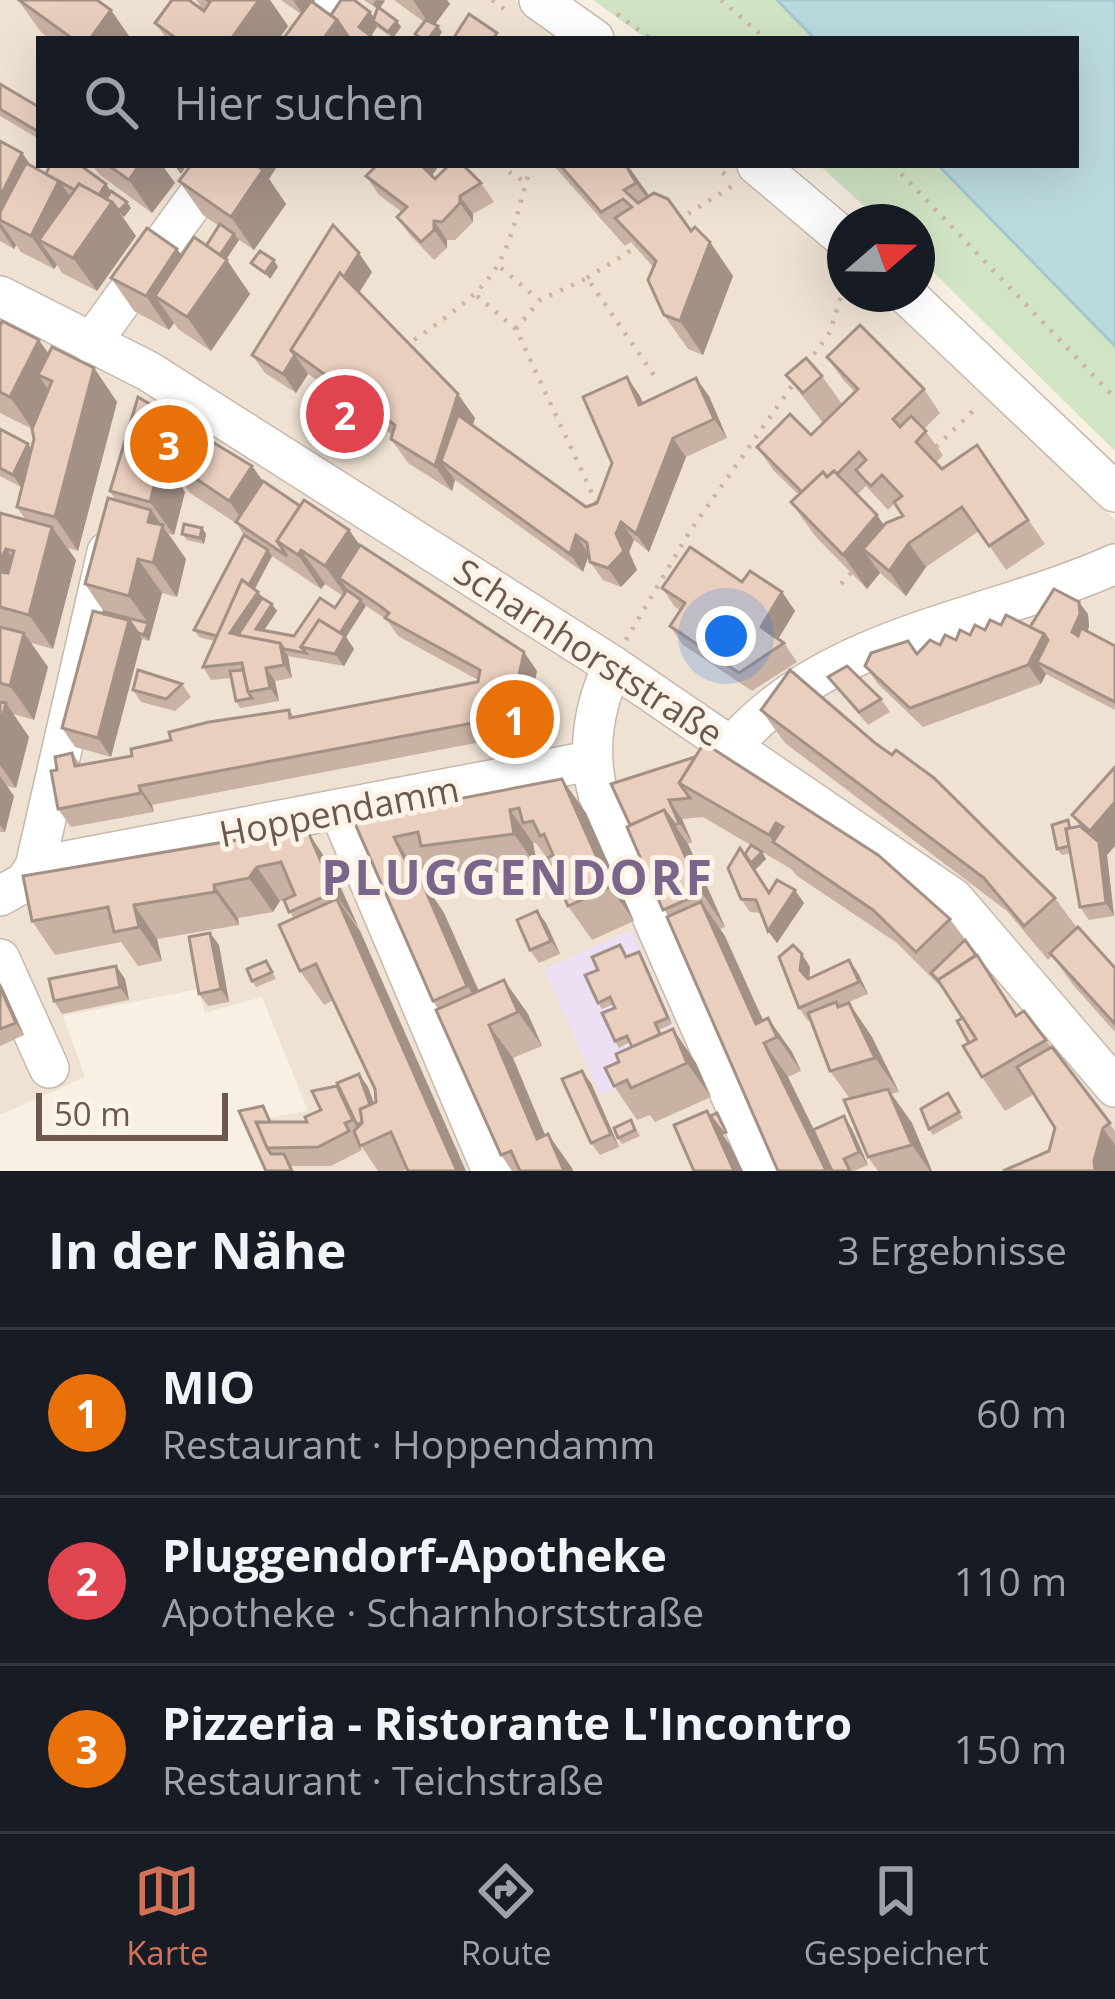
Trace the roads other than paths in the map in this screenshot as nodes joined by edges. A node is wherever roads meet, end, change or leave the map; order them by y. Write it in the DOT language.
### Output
graph roads {
  1 [pos="336,0"];
  2 [pos="539,0"];
  3 [pos="605,26"];
  4 [pos="311,36"];
  5 [pos="218,168"];
  6 [pos="747,174"];
  7 [pos="827,227"];
  8 [pos="0,296"];
  9 [pos="925,312"];
  10 [pos="91,343"];
  11 [pos="148,371"];
  12 [pos="139,412"];
  13 [pos="1115,492"];
  14 [pos="118,504"];
  15 [pos="1115,564"];
  16 [pos="614,666"];
  17 [pos="733,745"];
  18 [pos="590,761"];
  19 [pos="340,812"];
  20 [pos="25,856"];
  21 [pos="0,896"];
  22 [pos="0,959"];
  23 [pos="49,1068"];
  24 [pos="1115,1087"];
  25 [pos="492,1171"];
  26 [pos="764,1171"];
  1 -- 4 [label="street"];
  2 -- 3 [label="street"];
  5 -- 10 [label="street"];
  6 -- 7 [label="street"];
  8 -- 10 [label="street, Scharnhorststraße"];
  9 -- 13 [label="street"];
  10 -- 11 [label="street, Scharnhorststraße"];
  11 -- 12 [label="street"];
  11 -- 16 [label="street, Scharnhorststraße"];
  14 -- 20 [label="street"];
  15 -- 17 [label="street"];
  16 -- 17 [label="street, Scharnhorststraße"];
  16 -- 18 [label="street"];
  17 -- 24 [label="street, Scharnhorststraße"];
  18 -- 19 [label="street, Hoppendamm"];
  18 -- 26 [label="street"];
  19 -- 20 [label="street, Hoppendamm"];
  19 -- 25 [label="street"];
  20 -- 21 [label="street, Hoppendamm"];
  22 -- 23 [label="street"];
}
